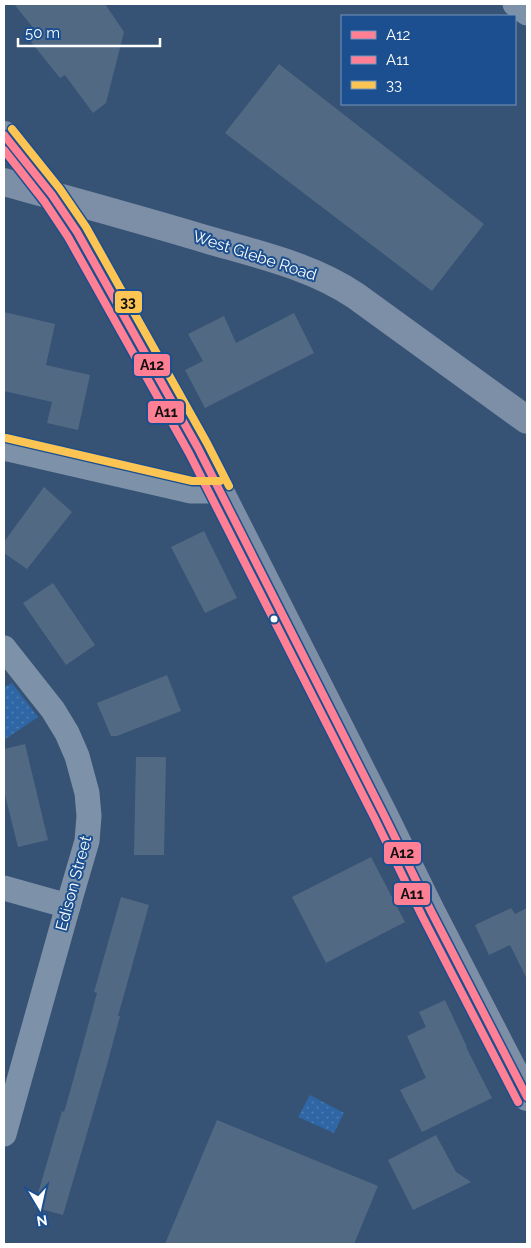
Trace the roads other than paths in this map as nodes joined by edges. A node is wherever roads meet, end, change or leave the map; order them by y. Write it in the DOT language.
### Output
graph roads {
  1 [pos="515,4"];
  2 [pos="527,13"];
  3 [pos="4,135"];
  4 [pos="4,182"];
  5 [pos="52,195"];
  6 [pos="527,420"];
  7 [pos="4,448"];
  8 [pos="220,491"];
  9 [pos="4,648"];
  10 [pos="4,888"];
  11 [pos="68,906"];
  12 [pos="527,1097"];
  13 [pos="4,1134"];
  1 -- 2 [label="street"];
  3 -- 5 [label="main road"];
  4 -- 5 [label="main road, West Glebe Road"];
  5 -- 6 [label="main road, West Glebe Road"];
  5 -- 8 [label="main road"];
  7 -- 8 [label="street"];
  8 -- 12 [label="main road"];
  9 -- 11 [label="street, Edison Street"];
  10 -- 11 [label="street"];
  11 -- 13 [label="street, Edison Street"];
}
